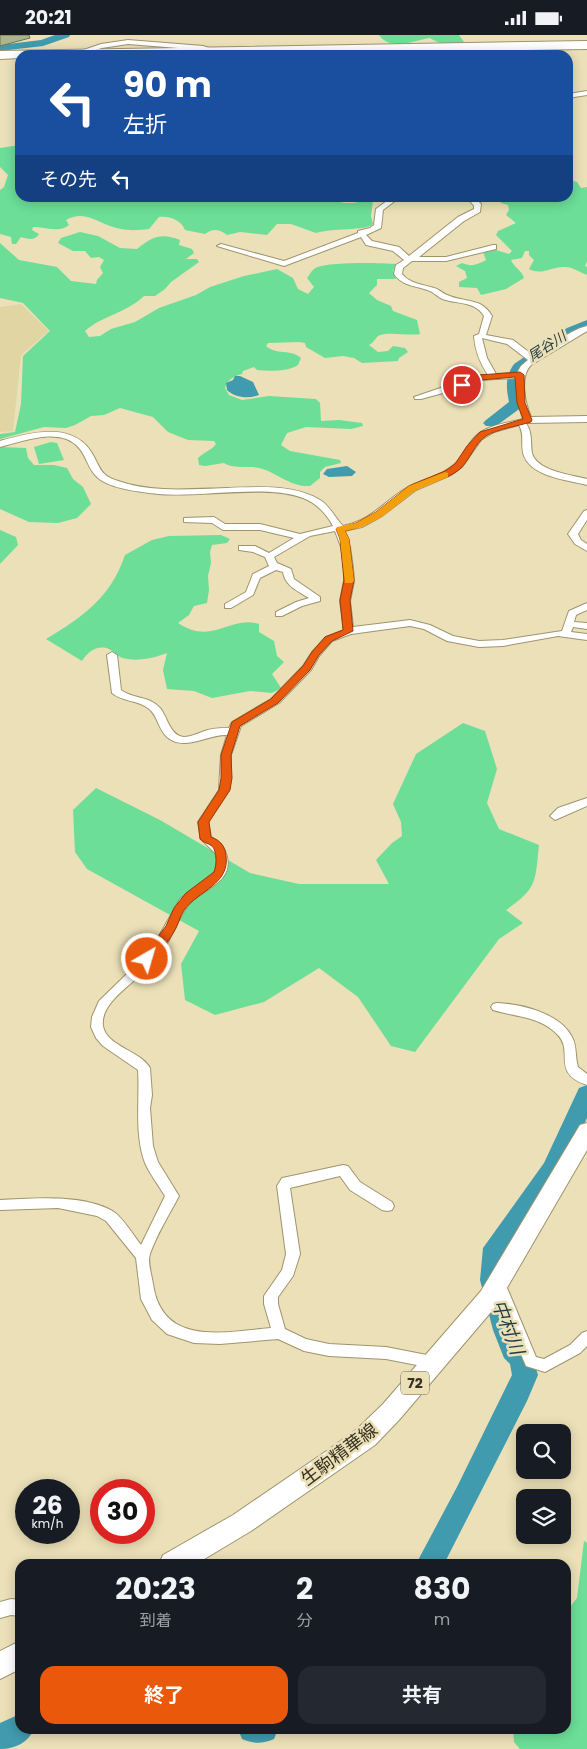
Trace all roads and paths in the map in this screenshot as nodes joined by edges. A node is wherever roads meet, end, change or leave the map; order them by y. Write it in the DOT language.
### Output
graph roads {
  1 [pos="132,35"];
  2 [pos="128,42"];
  3 [pos="587,46"];
  4 [pos="87,50"];
  5 [pos="211,50"];
  6 [pos="357,50"];
  7 [pos="0,55"];
  8 [pos="15,55"];
  9 [pos="587,93"];
  10 [pos="573,95"];
  11 [pos="390,202"];
  12 [pos="474,202"];
  13 [pos="361,233"];
  14 [pos="221,246"];
  15 [pos="493,247"];
  16 [pos="408,259"];
  17 [pos="587,328"];
  18 [pos="478,336"];
  19 [pos="534,360"];
  20 [pos="520,375"];
  21 [pos="494,377"];
  22 [pos="418,397"];
  23 [pos="587,418"];
  24 [pos="524,421"];
  25 [pos="1,443"];
  26 [pos="64,445"];
  27 [pos="587,482"];
  28 [pos="587,513"];
  29 [pos="187,520"];
  30 [pos="340,528"];
  31 [pos="300,537"];
  32 [pos="242,548"];
  33 [pos="587,548"];
  34 [pos="269,556"];
  35 [pos="274,567"];
  36 [pos="228,605"];
  37 [pos="587,606"];
  38 [pos="279,615"];
  39 [pos="587,626"];
  40 [pos="568,628"];
  41 [pos="348,631"];
  42 [pos="587,637"];
  43 [pos="112,655"];
  44 [pos="232,731"];
  45 [pos="587,802"];
  46 [pos="555,816"];
  47 [pos="497,1007"];
  48 [pos="587,1080"];
  49 [pos="587,1131"];
  50 [pos="0,1205"];
  51 [pos="386,1206"];
  52 [pos="142,1256"];
  53 [pos="498,1283"];
  54 [pos="279,1333"];
  55 [pos="587,1337"];
  56 [pos="432,1362"];
  57 [pos="181,1559"];
  58 [pos="15,1607"];
  59 [pos="0,1610"];
  60 [pos="15,1657"];
  61 [pos="0,1666"];
  1 -- 2 [label="street"];
  2 -- 4 [label="street"];
  2 -- 5 [label="street"];
  3 -- 6 [label="highway"];
  7 -- 8 [label="highway"];
  9 -- 10 [label="street"];
  11 -- 13 [label="street"];
  12 -- 16 [label="street"];
  13 -- 14 [label="street"];
  13 -- 16 [label="street"];
  15 -- 16 [label="street"];
  16 -- 19 [label="street"];
  17 -- 19 [label="street"];
  18 -- 21 [label="street"];
  19 -- 20 [label="street"];
  20 -- 21 [label="street"];
  20 -- 24 [label="street"];
  21 -- 22 [label="street"];
  23 -- 24 [label="street"];
  24 -- 27 [label="street"];
  24 -- 30 [label="street"];
  25 -- 26 [label="street"];
  25 -- 30 [label="street"];
  28 -- 33 [label="street"];
  29 -- 31 [label="street"];
  30 -- 31 [label="street"];
  30 -- 41 [label="street"];
  31 -- 34 [label="street"];
  32 -- 34 [label="street"];
  34 -- 35 [label="street"];
  35 -- 36 [label="street"];
  35 -- 38 [label="street"];
  37 -- 40 [label="street"];
  39 -- 40 [label="street"];
  40 -- 41 [label="street"];
  40 -- 42 [label="street"];
  41 -- 44 [label="street"];
  43 -- 44 [label="street"];
  44 -- 52 [label="street"];
  45 -- 46 [label="street"];
  47 -- 48 [label="street"];
  49 -- 53 [label="main road, 生駒精華線 / 72"];
  50 -- 52 [label="street"];
  51 -- 54 [label="street"];
  52 -- 54 [label="street"];
  53 -- 55 [label="street"];
  53 -- 56 [label="main road, 生駒精華線 / 72"];
  54 -- 56 [label="street"];
  56 -- 57 [label="main road, 生駒精華線 / 72"];
  58 -- 59 [label="street"];
  60 -- 61 [label="main road"];
}
